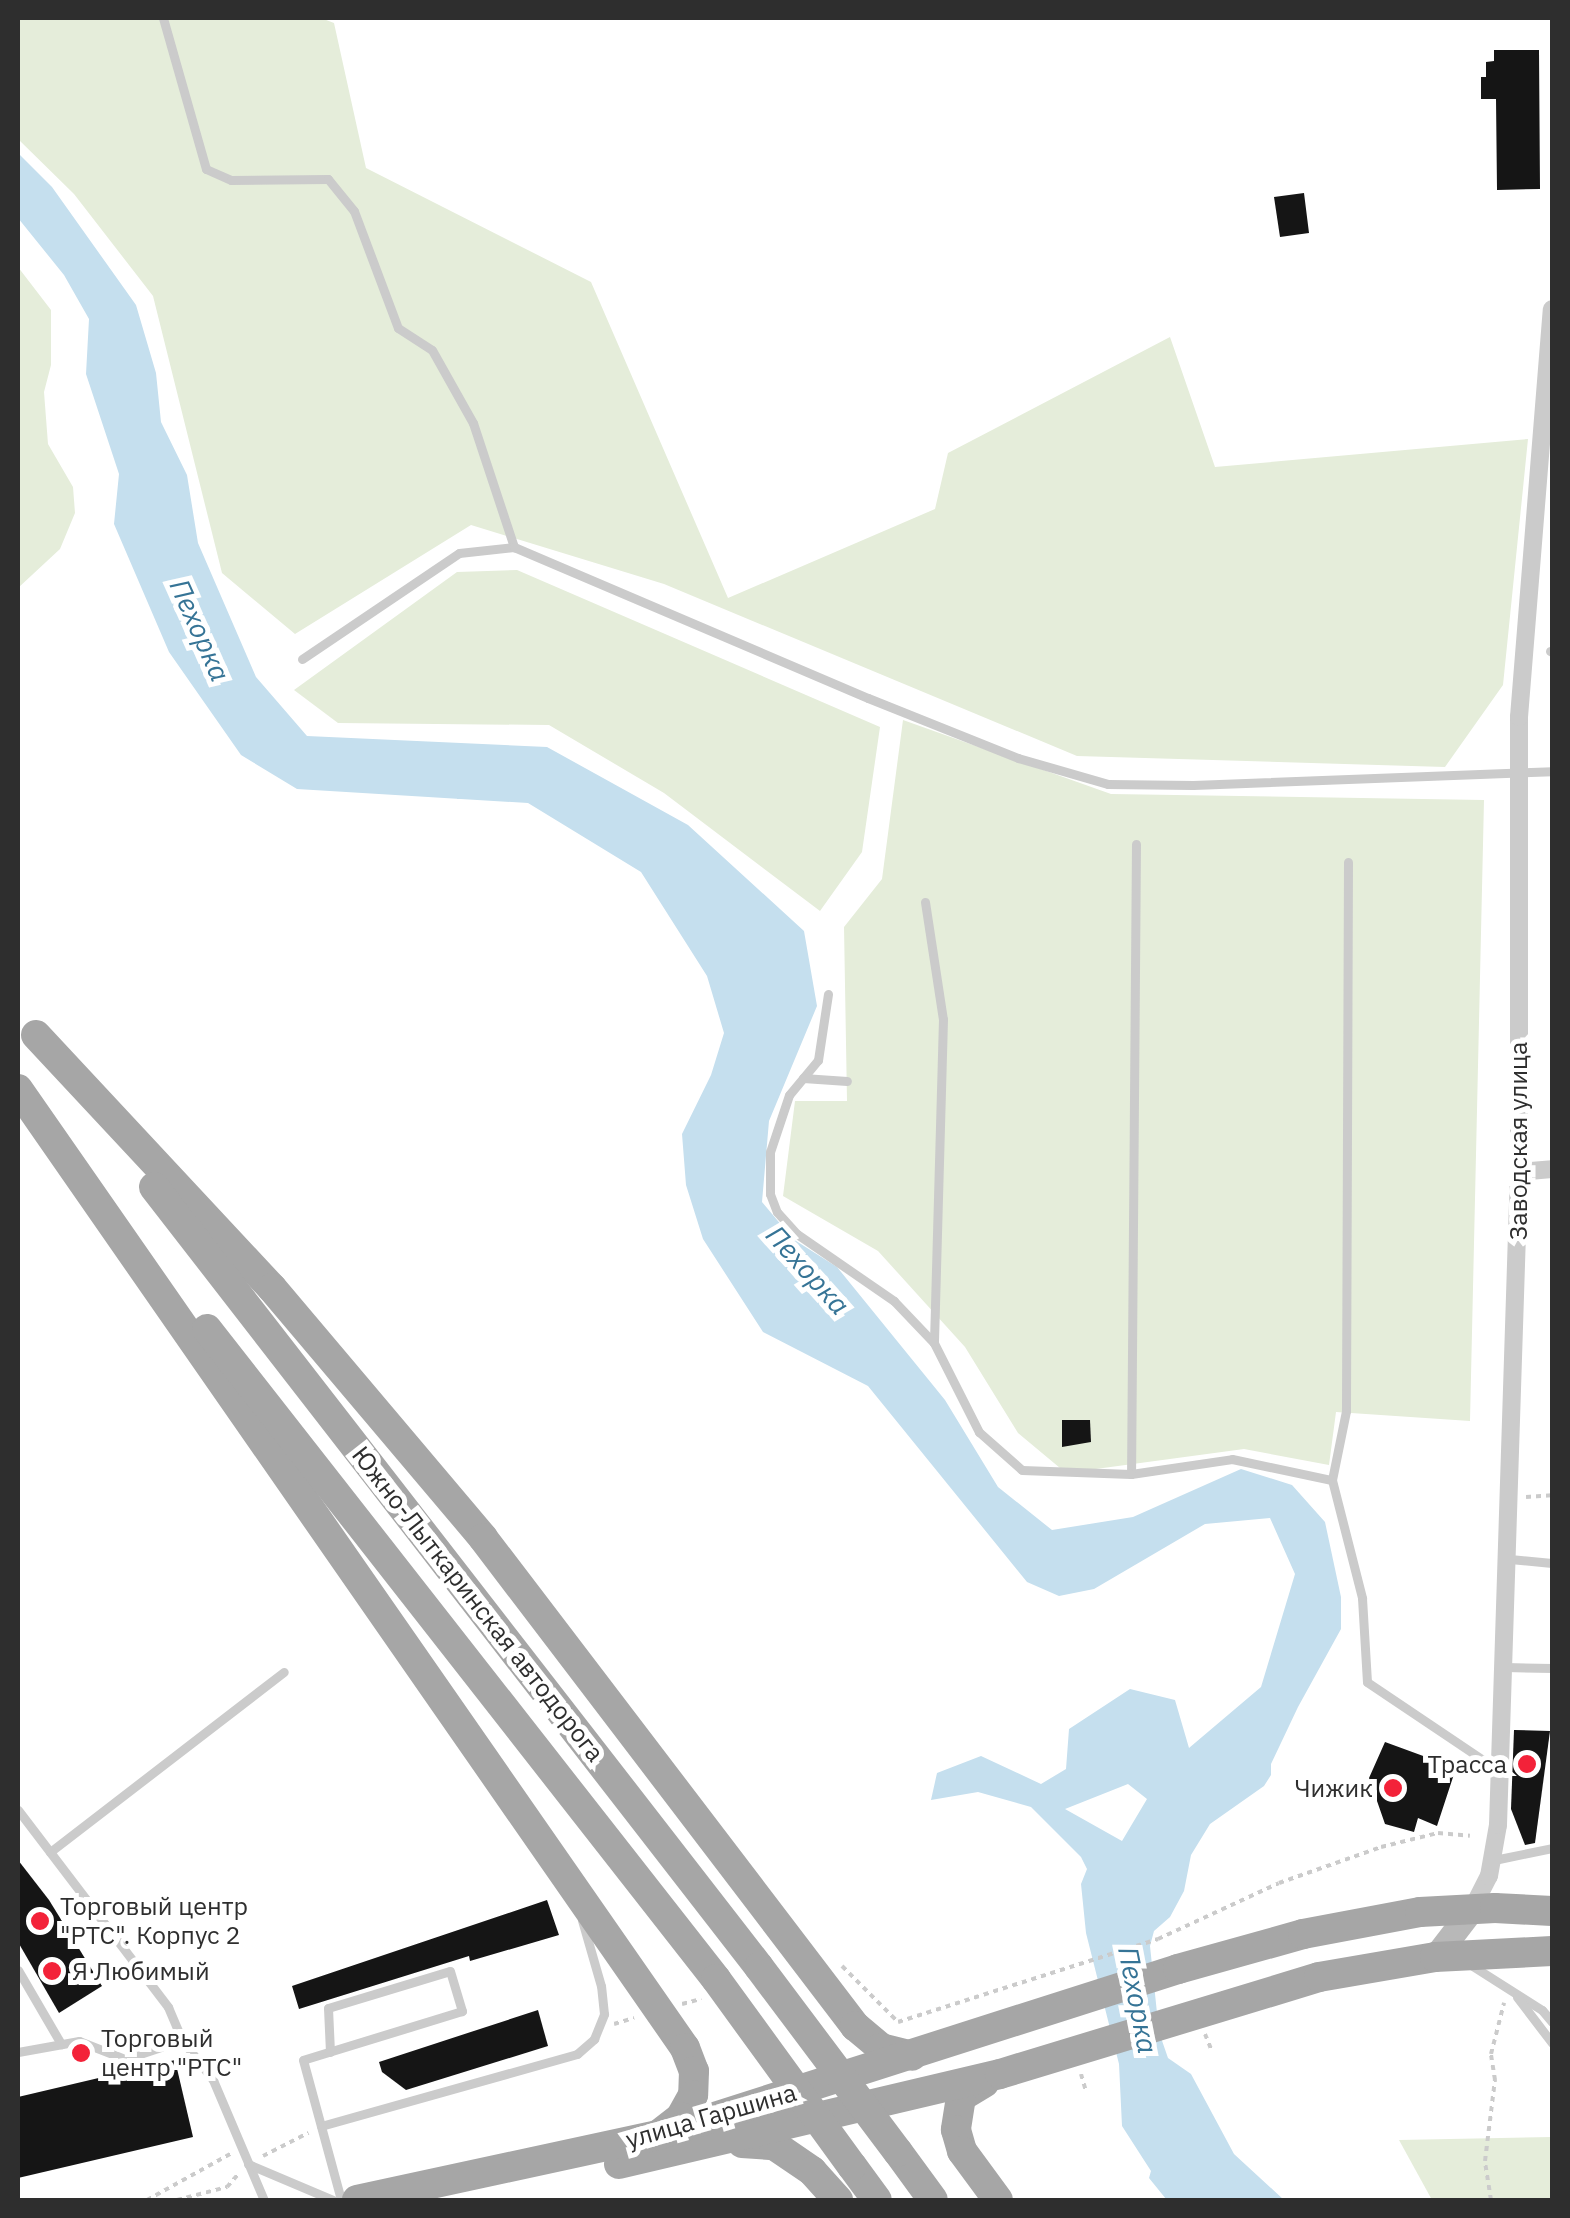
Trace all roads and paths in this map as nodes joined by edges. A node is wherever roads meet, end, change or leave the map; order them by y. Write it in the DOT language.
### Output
graph roads {
  1 [pos="164,18"];
  2 [pos="1552,309"];
  3 [pos="514,547"];
  4 [pos="302,659"];
  5 [pos="1552,771"];
  6 [pos="1518,774"];
  7 [pos="1136,844"];
  8 [pos="1348,862"];
  9 [pos="925,902"];
  10 [pos="828,994"];
  11 [pos="27,1024"];
  12 [pos="803,1078"];
  13 [pos="847,1081"];
  14 [pos="18,1088"];
  15 [pos="1552,1169"];
  16 [pos="1519,1172"];
  17 [pos="934,1343"];
  18 [pos="1131,1474"];
  19 [pos="1332,1480"];
  20 [pos="1552,1495"];
  21 [pos="1512,1498"];
  22 [pos="1510,1559"];
  23 [pos="1552,1563"];
  24 [pos="1505,1668"];
  25 [pos="1552,1668"];
  26 [pos="284,1672"];
  27 [pos="1500,1772"];
  28 [pos="18,1810"];
  29 [pos="1470,1836"];
  30 [pos="1552,1848"];
  31 [pos="50,1852"];
  32 [pos="1494,1860"];
  33 [pos="578,1907"];
  34 [pos="1472,1909"];
  35 [pos="1552,1911"];
  36 [pos="1552,1951"];
  37 [pos="1445,1956"];
  38 [pos="18,1970"];
  39 [pos="1064,1970"];
  40 [pos="1509,1989"];
  41 [pos="1535,2006"];
  42 [pos="1552,2010"];
  43 [pos="1552,2022"];
  44 [pos="182,2040"];
  45 [pos="1552,2043"];
  46 [pos="61,2044"];
  47 [pos="18,2052"];
  48 [pos="330,2052"];
  49 [pos="912,2056"];
  50 [pos="1000,2074"];
  51 [pos="321,2126"];
  52 [pos="658,2135"];
  53 [pos="724,2142"];
  54 [pos="240,2148"];
  55 [pos="247,2164"];
  56 [pos="148,2200"];
  57 [pos="178,2200"];
  58 [pos="264,2200"];
  59 [pos="337,2200"];
  60 [pos="357,2200"];
  61 [pos="445,2200"];
  62 [pos="838,2200"];
  63 [pos="877,2200"];
  64 [pos="932,2200"];
  65 [pos="998,2200"];
  66 [pos="1491,2200"];
  1 -- 3 [label="lane"];
  2 -- 6 [label="street, Заводская улица"];
  3 -- 4 [label="lane"];
  3 -- 6 [label="lane"];
  5 -- 6 [label="lane"];
  6 -- 16 [label="street, Заводская улица"];
  7 -- 18 [label="lane"];
  8 -- 19 [label="lane"];
  9 -- 17 [label="lane"];
  10 -- 12 [label="lane"];
  11 -- 49 [label="main road"];
  11 -- 64 [label="main road, Южно-Лыткаринская автодорога, bridge"];
  12 -- 13 [label="lane"];
  12 -- 17 [label="lane"];
  14 -- 52 [label="main road"];
  14 -- 63 [label="main road, Южно-Лыткаринская автодорога, bridge"];
  15 -- 16 [label="street"];
  16 -- 21 [label="street, Заводская улица"];
  17 -- 18 [label="lane"];
  18 -- 19 [label="lane"];
  19 -- 27 [label="lane"];
  20 -- 21 [label="path"];
  21 -- 22 [label="street, Заводская улица"];
  22 -- 23 [label="lane"];
  22 -- 24 [label="street, Заводская улица"];
  24 -- 25 [label="lane"];
  24 -- 27 [label="street, Заводская улица"];
  26 -- 31 [label="lane"];
  27 -- 32 [label="street, Заводская улица"];
  28 -- 31 [label="lane"];
  29 -- 39 [label="path"];
  30 -- 32 [label="lane"];
  31 -- 44 [label="lane"];
  32 -- 34 [label="street, Заводская улица"];
  33 -- 51 [label="lane"];
  34 -- 35 [label="main road, улица Гаршина"];
  34 -- 37 [label="street, Заводская улица"];
  34 -- 49 [label="main road, улица Гаршина"];
  36 -- 37 [label="main road, улица Гаршина"];
  37 -- 40 [label="lane"];
  37 -- 50 [label="main road, улица Гаршина"];
  38 -- 46 [label="lane"];
  40 -- 41 [label="lane"];
  40 -- 45 [label="lane"];
  40 -- 66 [label="path"];
  41 -- 42 [label="lane"];
  41 -- 43 [label="lane"];
  44 -- 46 [label="lane"];
  44 -- 54 [label="lane"];
  46 -- 47 [label="lane"];
  48 -- 48 [label="lane"];
  48 -- 51 [label="lane"];
  49 -- 52 [label="main road, улица Гаршина"];
  50 -- 53 [label="main road, улица Гаршина"];
  50 -- 65 [label="main road"];
  51 -- 55 [label="path"];
  51 -- 59 [label="lane"];
  52 -- 60 [label="main road, улица Гаршина"];
  53 -- 61 [label="main road, улица Гаршина"];
  53 -- 62 [label="main road"];
  54 -- 55 [label="lane"];
  54 -- 56 [label="path"];
  55 -- 57 [label="path"];
  55 -- 58 [label="lane"];
  55 -- 59 [label="lane"];
}
